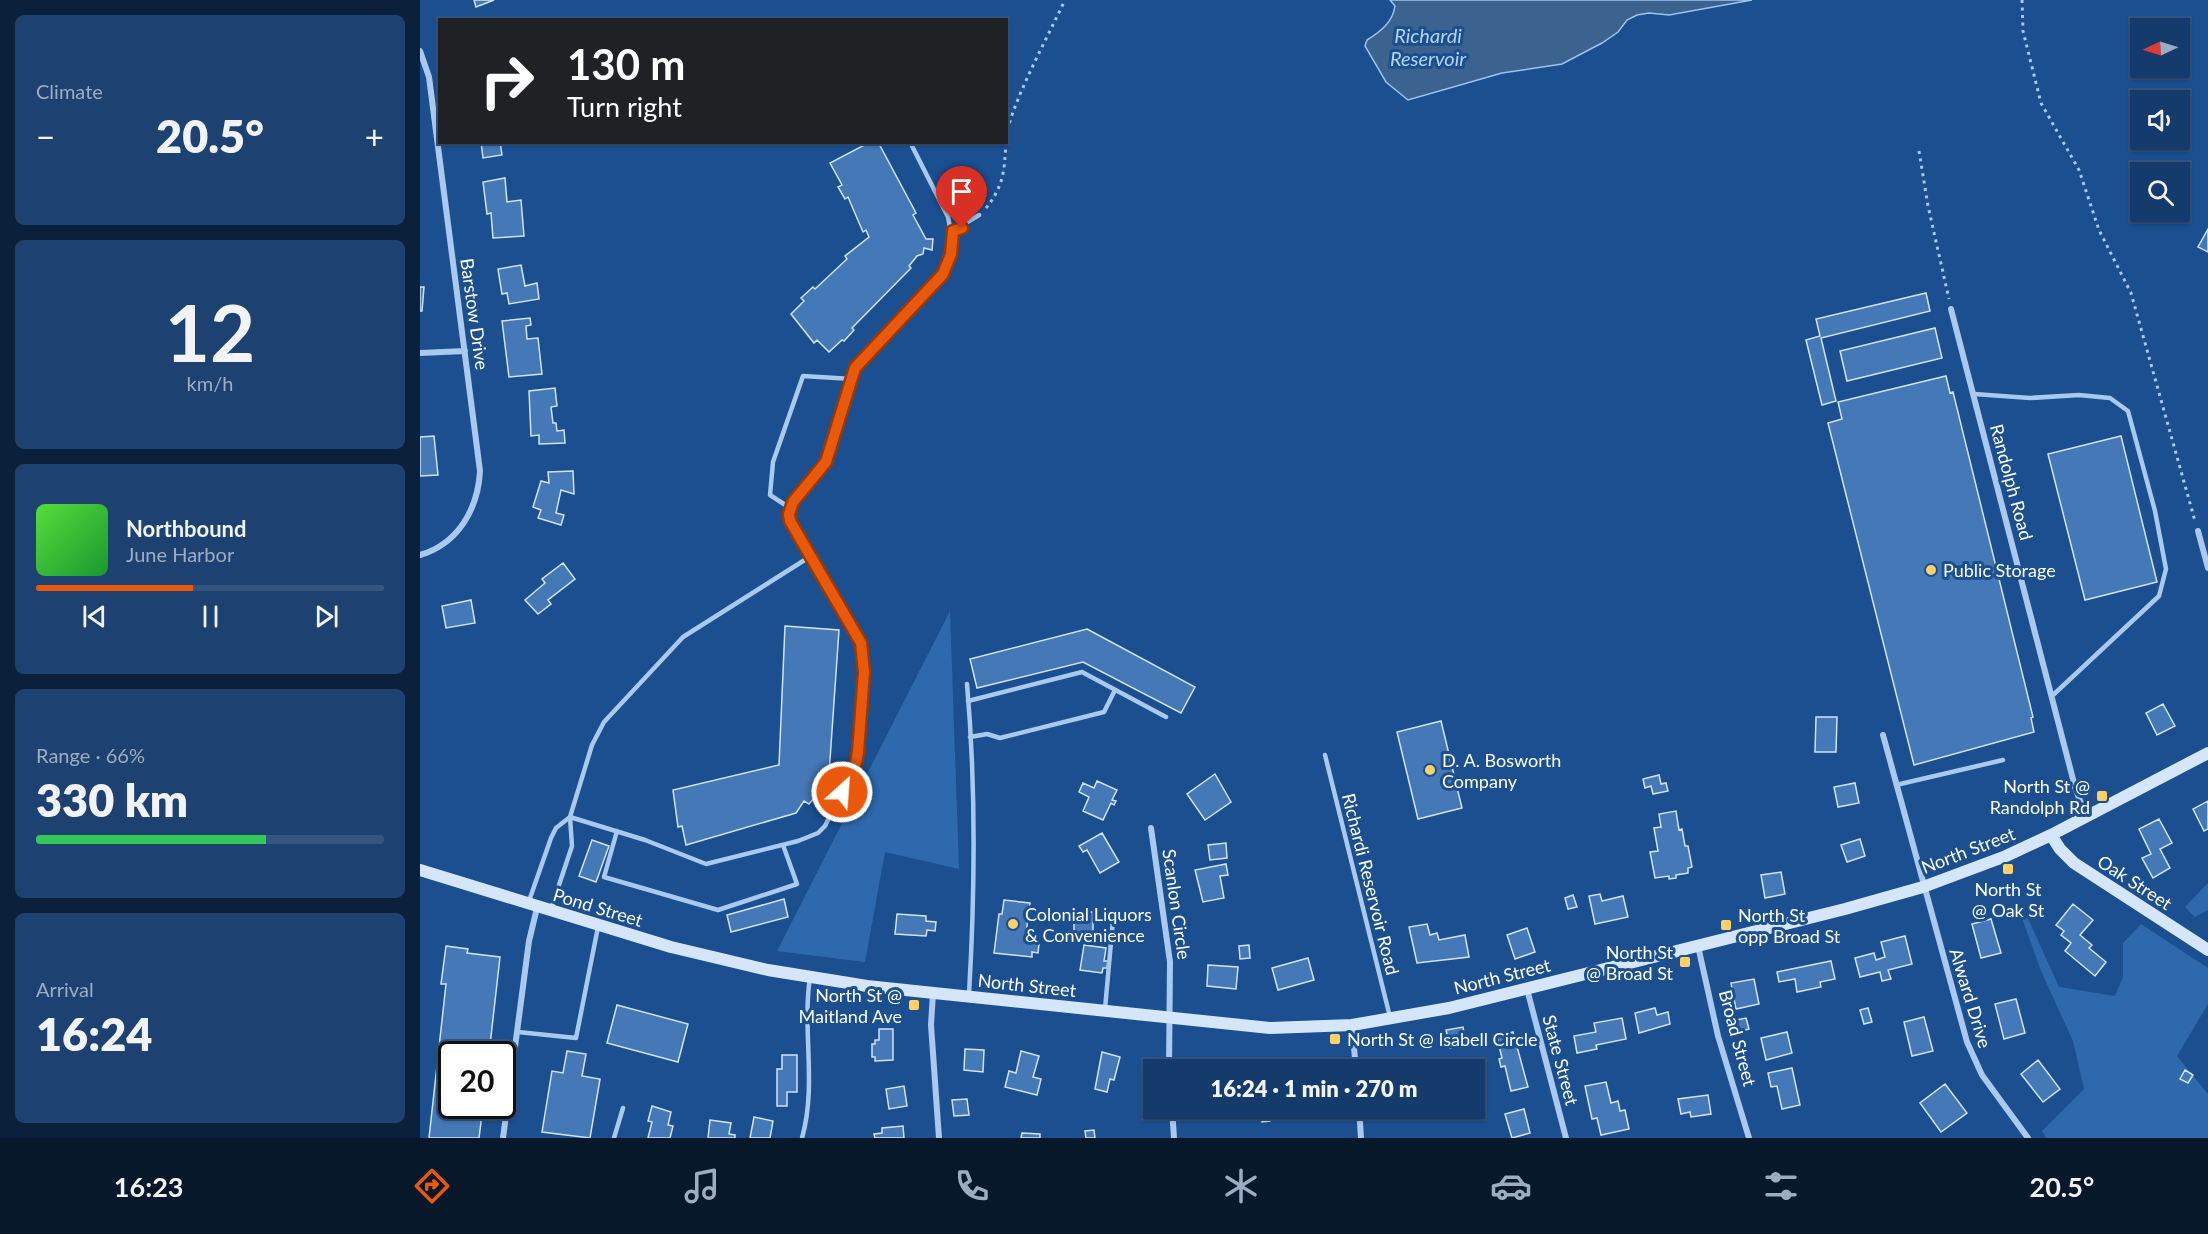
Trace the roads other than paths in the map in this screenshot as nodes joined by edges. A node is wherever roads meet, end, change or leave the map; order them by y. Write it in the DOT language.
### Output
graph roads {
  1 [pos="420,51"];
  2 [pos="911,144"];
  3 [pos="979,215"];
  4 [pos="953,231"];
  5 [pos="1952,309"];
  6 [pos="465,351"];
  7 [pos="420,353"];
  8 [pos="852,379"];
  9 [pos="1974,394"];
  10 [pos="790,508"];
  11 [pos="2198,531"];
  12 [pos="420,555"];
  13 [pos="811,556"];
  14 [pos="2208,568"];
  15 [pos="967,684"];
  16 [pos="1115,690"];
  17 [pos="2052,696"];
  18 [pos="968,701"];
  19 [pos="1166,717"];
  20 [pos="1883,735"];
  21 [pos="970,737"];
  22 [pos="2208,753"];
  23 [pos="1325,755"];
  24 [pos="2003,760"];
  25 [pos="1896,785"];
  26 [pos="570,817"];
  27 [pos="2086,817"];
  28 [pos="1151,828"];
  29 [pos="616,831"];
  30 [pos="2051,835"];
  31 [pos="783,845"];
  32 [pos="420,870"];
  33 [pos="1923,887"];
  34 [pos="532,906"];
  35 [pos="550,912"];
  36 [pos="1113,920"];
  37 [pos="598,927"];
  38 [pos="1698,946"];
  39 [pos="2208,950"];
  40 [pos="768,970"];
  41 [pos="810,978"];
  42 [pos="1527,989"];
  43 [pos="933,993"];
  44 [pos="969,997"];
  45 [pos="1105,1012"];
  46 [pos="1168,1019"];
  47 [pos="1390,1020"];
  48 [pos="1352,1025"];
  49 [pos="518,1032"];
  50 [pos="1169,1059"];
  51 [pos="1355,1059"];
  52 [pos="623,1108"];
  53 [pos="1173,1119"];
  54 [pos="1360,1119"];
  55 [pos="503,1138"];
  56 [pos="614,1138"];
  57 [pos="802,1138"];
  58 [pos="939,1138"];
  59 [pos="1174,1138"];
  60 [pos="1361,1138"];
  61 [pos="1566,1138"];
  62 [pos="1749,1138"];
  63 [pos="2028,1138"];
  1 -- 6 [label="street, Barstow Drive"];
  2 -- 4 [label="lane"];
  3 -- 4 [label="lane"];
  4 -- 8 [label="lane"];
  5 -- 9 [label="street, Randolph Road"];
  6 -- 7 [label="street"];
  6 -- 12 [label="street, Barstow Drive"];
  8 -- 10 [label="lane"];
  8 -- 10 [label="lane"];
  9 -- 17 [label="street, Randolph Road"];
  9 -- 17 [label="lane"];
  10 -- 13 [label="lane"];
  11 -- 14 [label="street"];
  13 -- 26 [label="lane"];
  13 -- 31 [label="lane"];
  15 -- 18 [label="lane"];
  16 -- 18 [label="lane"];
  16 -- 19 [label="lane"];
  16 -- 21 [label="lane"];
  17 -- 27 [label="street, Randolph Road"];
  18 -- 21 [label="lane"];
  20 -- 25 [label="street, Alward Drive"];
  21 -- 44 [label="lane"];
  22 -- 27 [label="main road, North Street"];
  23 -- 47 [label="lane, Richardi Reservoir Road"];
  24 -- 25 [label="lane"];
  25 -- 33 [label="street, Alward Drive"];
  26 -- 29 [label="lane"];
  26 -- 34 [label="lane"];
  26 -- 35 [label="lane"];
  27 -- 30 [label="main road, North Street"];
  28 -- 46 [label="street, Scanlon Circle"];
  29 -- 31 [label="lane"];
  29 -- 31 [label="lane"];
  30 -- 33 [label="main road, North Street"];
  30 -- 39 [label="main road, Oak Street"];
  32 -- 34 [label="main road, Pond Street"];
  33 -- 38 [label="main road, North Street"];
  33 -- 63 [label="street, Alward Drive"];
  34 -- 35 [label="main road, Pond Street"];
  34 -- 49 [label="street"];
  35 -- 37 [label="main road, Pond Street"];
  36 -- 45 [label="lane"];
  37 -- 40 [label="main road, Pond Street"];
  37 -- 49 [label="lane"];
  38 -- 42 [label="main road, North Street"];
  38 -- 62 [label="street, Broad Street"];
  40 -- 41 [label="main road, North Street"];
  41 -- 43 [label="main road, North Street"];
  41 -- 57 [label="lane"];
  42 -- 47 [label="main road, North Street"];
  42 -- 61 [label="street, State Street"];
  43 -- 44 [label="main road, North Street"];
  43 -- 58 [label="street"];
  44 -- 45 [label="main road, North Street"];
  45 -- 46 [label="main road, North Street"];
  46 -- 48 [label="main road, North Street"];
  46 -- 50 [label="street, Scanlon Circle"];
  47 -- 48 [label="main road, North Street"];
  48 -- 51 [label="street"];
  49 -- 55 [label="street"];
  52 -- 56 [label="lane"];
  53 -- 59 [label="street"];
  54 -- 60 [label="street"];
}
